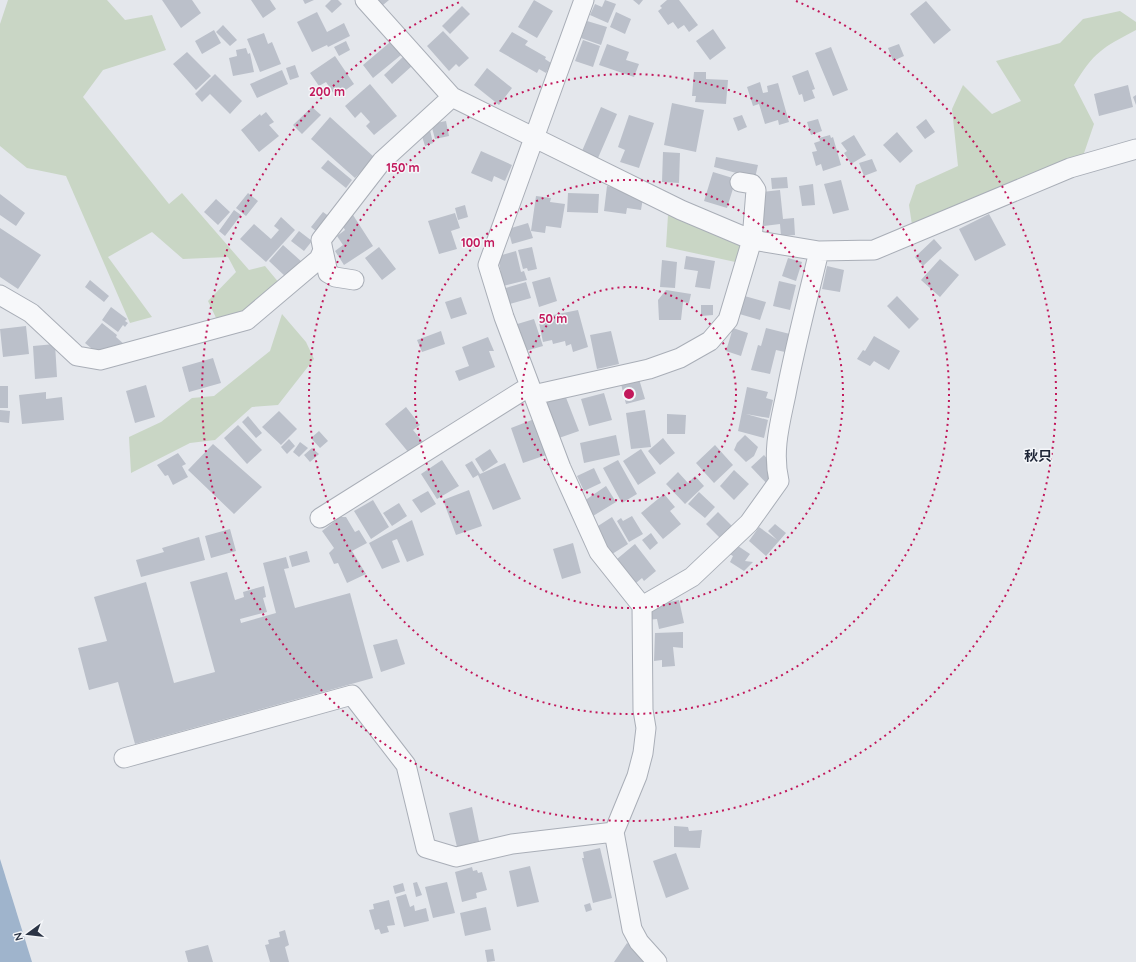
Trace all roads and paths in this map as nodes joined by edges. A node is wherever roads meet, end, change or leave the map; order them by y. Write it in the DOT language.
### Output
graph roads {
  1 [pos="365,0"];
  2 [pos="584,0"];
  3 [pos="452,97"];
  4 [pos="534,138"];
  5 [pos="1136,149"];
  6 [pos="740,182"];
  7 [pos="752,240"];
  8 [pos="323,250"];
  9 [pos="819,251"];
  10 [pos="354,280"];
  11 [pos="0,294"];
  12 [pos="532,390"];
  13 [pos="320,518"];
  14 [pos="642,606"];
  15 [pos="124,758"];
  16 [pos="614,832"];
  17 [pos="657,962"];
  1 -- 3 [label="street"];
  2 -- 4 [label="street"];
  3 -- 4 [label="street"];
  3 -- 8 [label="street"];
  4 -- 7 [label="street"];
  4 -- 12 [label="street"];
  5 -- 9 [label="street"];
  6 -- 7 [label="street"];
  7 -- 9 [label="street"];
  7 -- 12 [label="street"];
  8 -- 10 [label="street"];
  8 -- 11 [label="street"];
  9 -- 14 [label="street"];
  12 -- 13 [label="street"];
  12 -- 14 [label="street"];
  14 -- 16 [label="street"];
  15 -- 16 [label="street"];
  16 -- 17 [label="street"];
}
